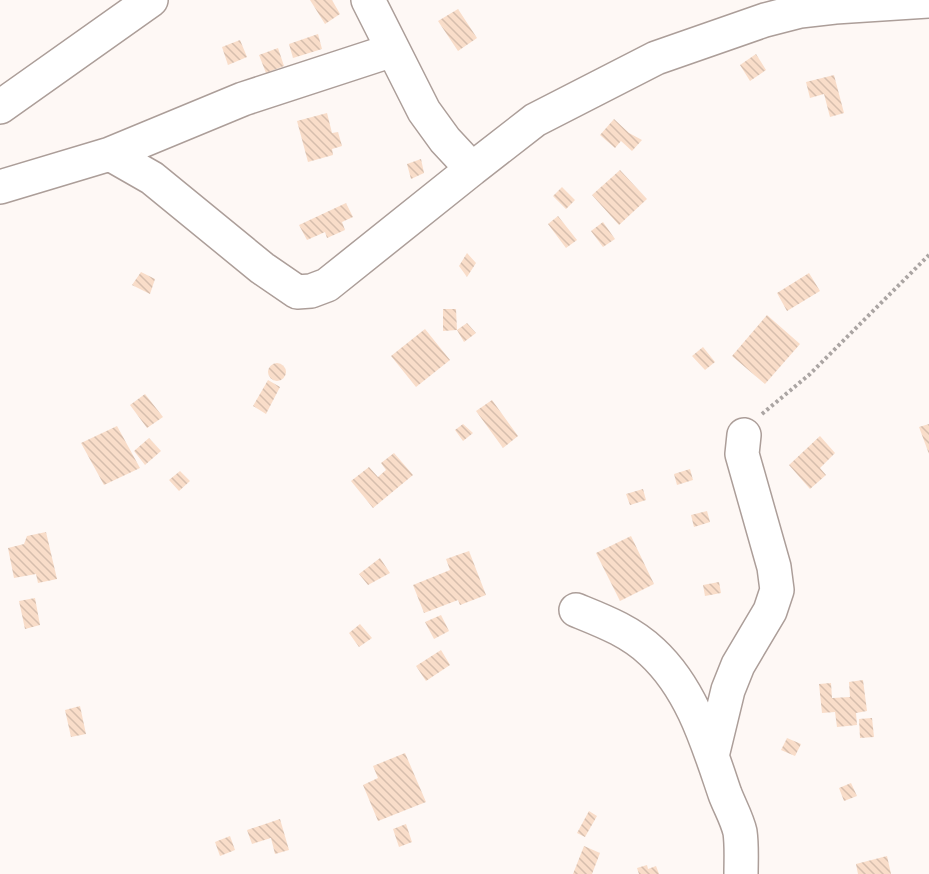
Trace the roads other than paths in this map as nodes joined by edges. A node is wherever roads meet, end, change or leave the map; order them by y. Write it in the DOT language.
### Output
graph roads {
  1 [pos="151,0"];
  2 [pos="368,0"];
  3 [pos="929,1"];
  4 [pos="393,50"];
  5 [pos="0,106"];
  6 [pos="110,154"];
  7 [pos="472,169"];
  8 [pos="0,187"];
  9 [pos="744,435"];
  10 [pos="576,610"];
  11 [pos="712,756"];
  12 [pos="741,874"];
  1 -- 5 [label="street"];
  2 -- 4 [label="street"];
  3 -- 7 [label="street"];
  4 -- 6 [label="street"];
  4 -- 7 [label="street"];
  6 -- 7 [label="street"];
  6 -- 8 [label="street"];
  9 -- 11 [label="street"];
  10 -- 11 [label="street"];
  11 -- 12 [label="street"];
}
